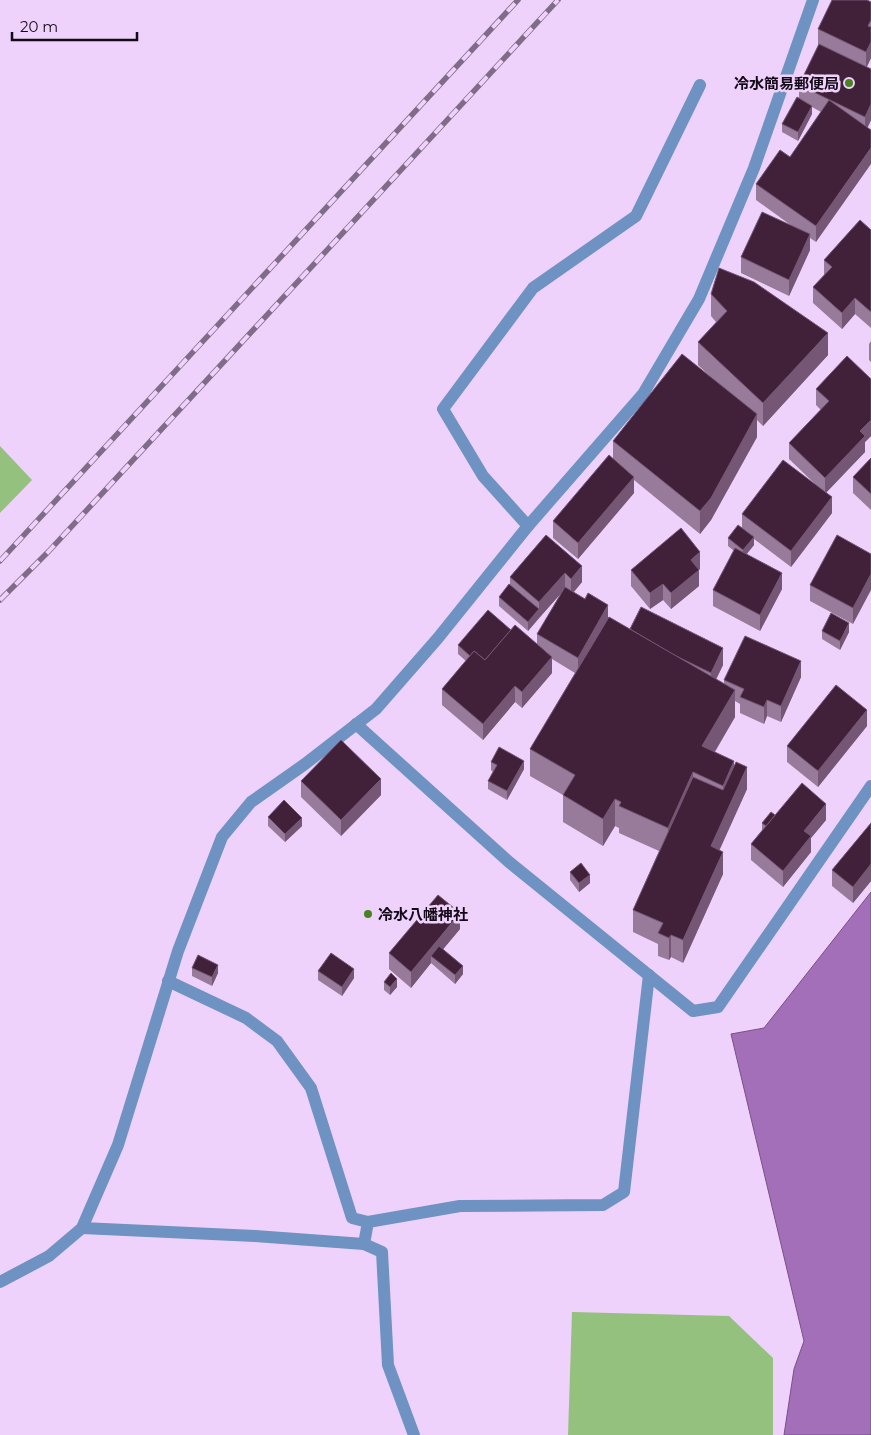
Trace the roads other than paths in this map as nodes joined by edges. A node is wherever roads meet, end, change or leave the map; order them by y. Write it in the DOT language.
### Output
graph roads {
  1 [pos="813,0"];
  2 [pos="700,85"];
  3 [pos="528,526"];
  4 [pos="356,724"];
  5 [pos="871,786"];
  6 [pos="649,976"];
  7 [pos="168,981"];
  8 [pos="368,1222"];
  9 [pos="82,1228"];
  10 [pos="364,1244"];
  11 [pos="0,1282"];
  12 [pos="414,1435"];
  1 -- 3 [label="street"];
  2 -- 3 [label="street"];
  3 -- 4 [label="street"];
  4 -- 6 [label="street"];
  4 -- 7 [label="street"];
  5 -- 6 [label="street"];
  6 -- 8 [label="street"];
  7 -- 8 [label="street"];
  7 -- 9 [label="street"];
  8 -- 10 [label="street"];
  9 -- 10 [label="street"];
  9 -- 11 [label="street"];
  10 -- 12 [label="street"];
}
